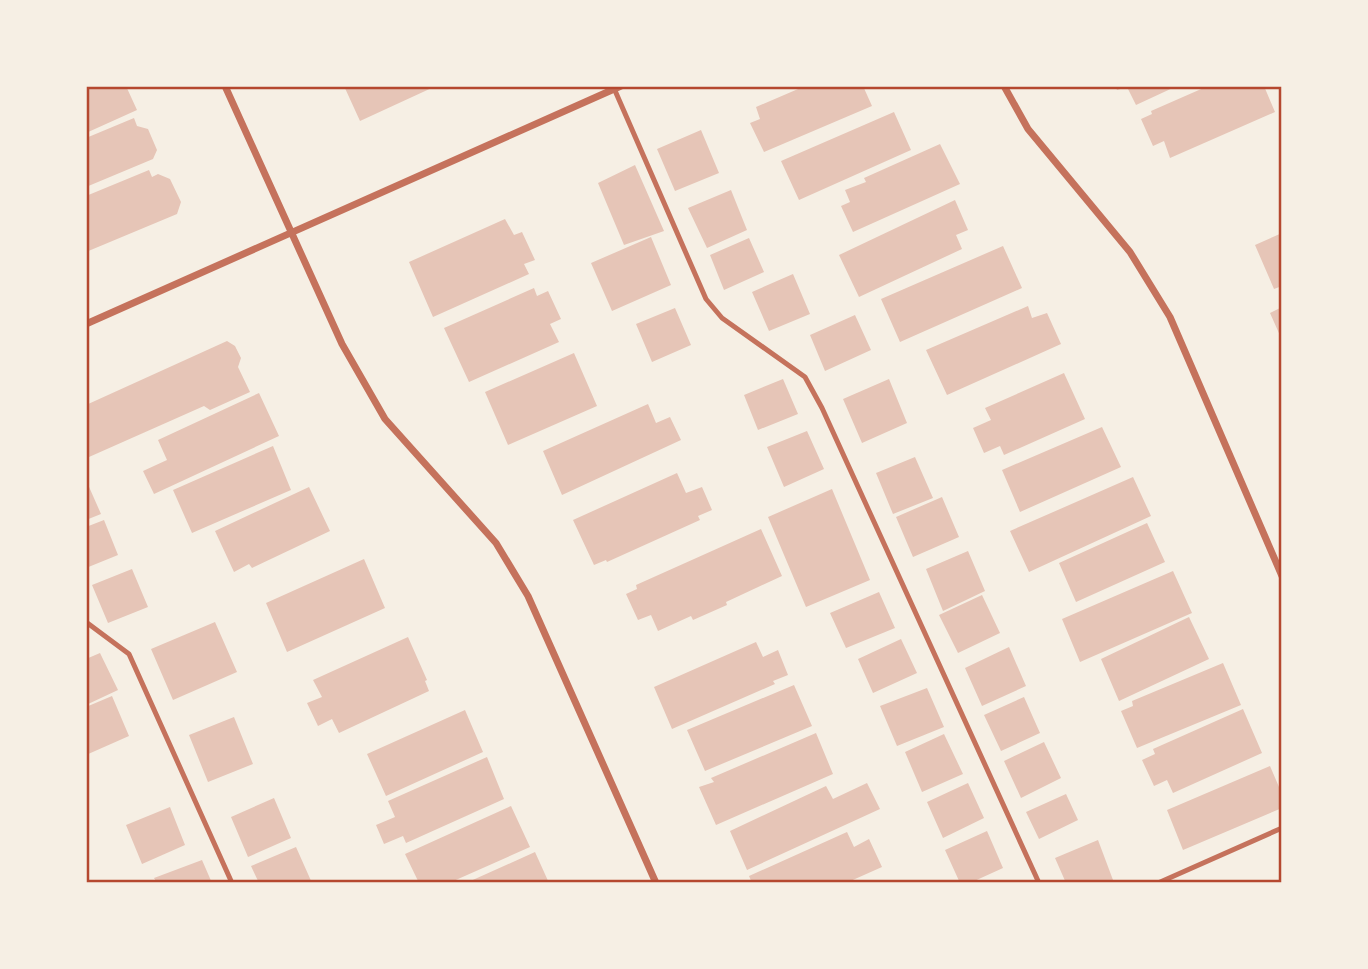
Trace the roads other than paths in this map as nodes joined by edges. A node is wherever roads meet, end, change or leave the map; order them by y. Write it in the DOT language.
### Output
graph roads {
  1 [pos="225,86"];
  2 [pos="1004,86"];
  3 [pos="616,87"];
  4 [pos="291,233"];
  5 [pos="86,324"];
  6 [pos="1282,576"];
  7 [pos="86,622"];
  8 [pos="1282,828"];
  9 [pos="232,883"];
  10 [pos="656,883"];
  11 [pos="1039,883"];
  12 [pos="1158,883"];
  1 -- 4 [label="street"];
  2 -- 6 [label="street"];
  3 -- 4 [label="street"];
  3 -- 11 [label="lane"];
  4 -- 5 [label="street"];
  4 -- 10 [label="street"];
  7 -- 9 [label="lane"];
  8 -- 12 [label="lane"];
}
